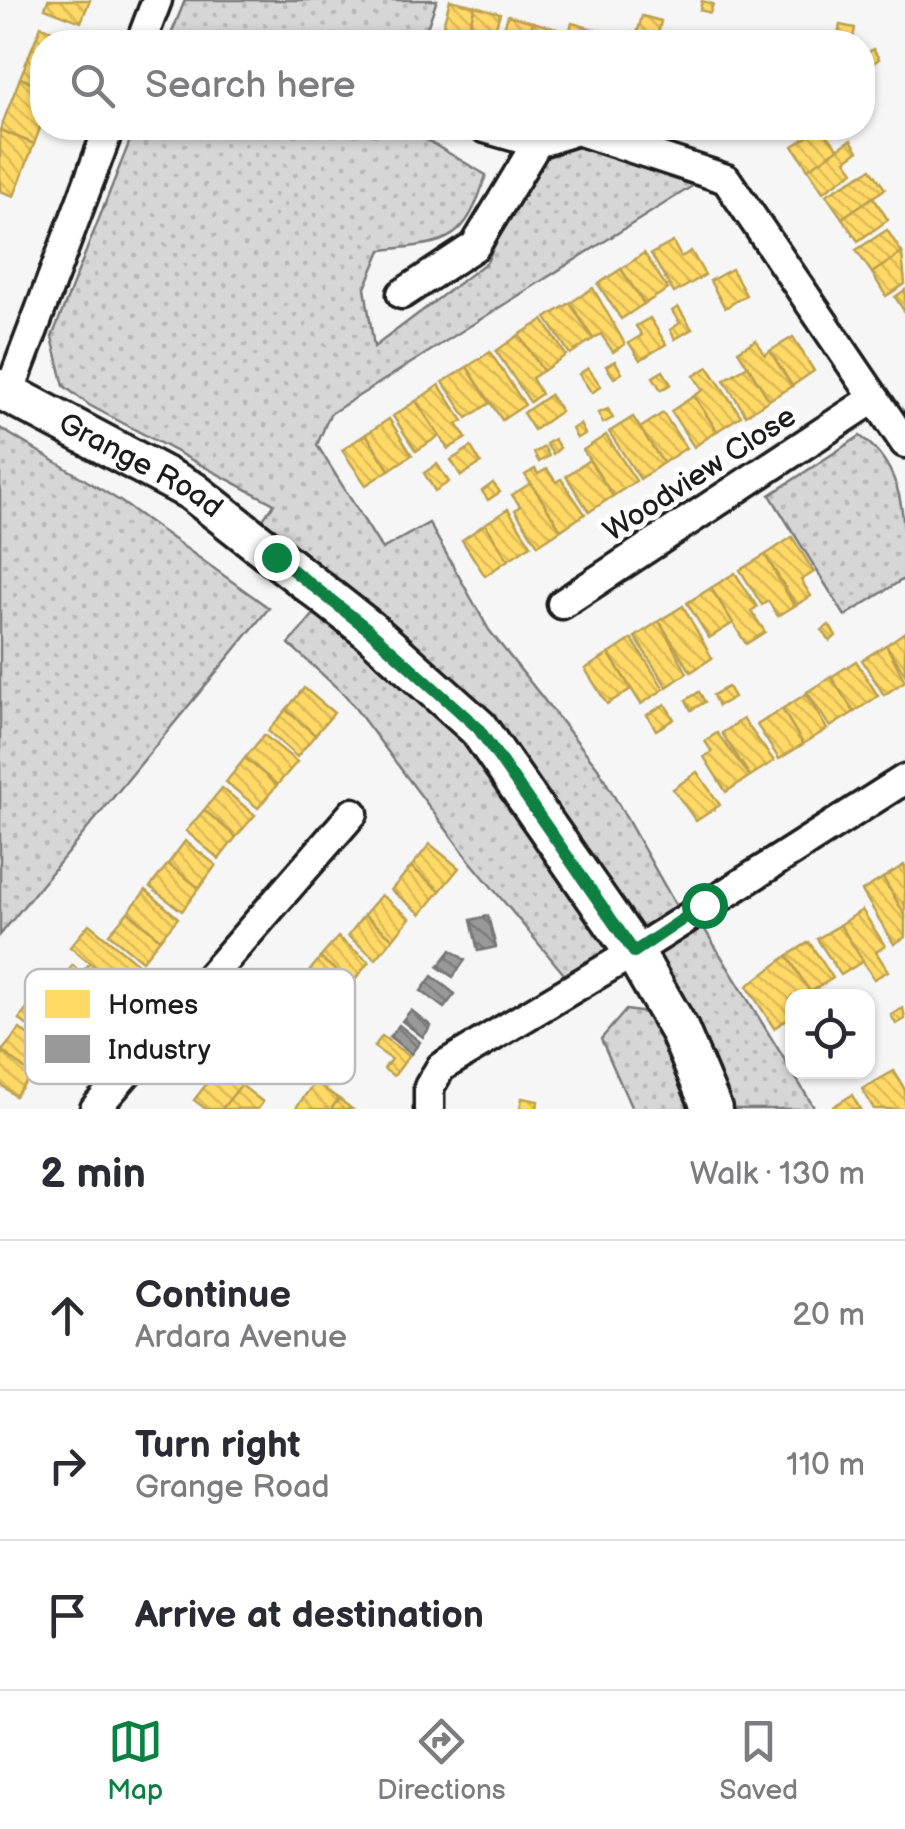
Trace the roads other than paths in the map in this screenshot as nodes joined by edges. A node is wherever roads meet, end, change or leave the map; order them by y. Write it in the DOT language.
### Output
graph roads {
  1 [pos="157,0"];
  2 [pos="146,30"];
  3 [pos="104,140"];
  4 [pos="526,140"];
  5 [pos="546,140"];
  6 [pos="607,140"];
  7 [pos="537,143"];
  8 [pos="402,294"];
  9 [pos="4,391"];
  10 [pos="873,398"];
  11 [pos="905,444"];
  12 [pos="562,604"];
  13 [pos="905,780"];
  14 [pos="352,814"];
  15 [pos="634,952"];
  16 [pos="217,969"];
  17 [pos="118,1084"];
  18 [pos="96,1109"];
  19 [pos="429,1109"];
  20 [pos="712,1109"];
  1 -- 2 [label="street"];
  3 -- 9 [label="street"];
  4 -- 7 [label="street"];
  5 -- 7 [label="street"];
  6 -- 10 [label="street"];
  7 -- 8 [label="street"];
  9 -- 15 [label="main road, Grange Road"];
  10 -- 11 [label="street"];
  10 -- 12 [label="street, Woodview Close"];
  13 -- 15 [label="street"];
  14 -- 16 [label="street"];
  15 -- 19 [label="street"];
  15 -- 20 [label="main road, Grange Road"];
  17 -- 18 [label="street"];
}
